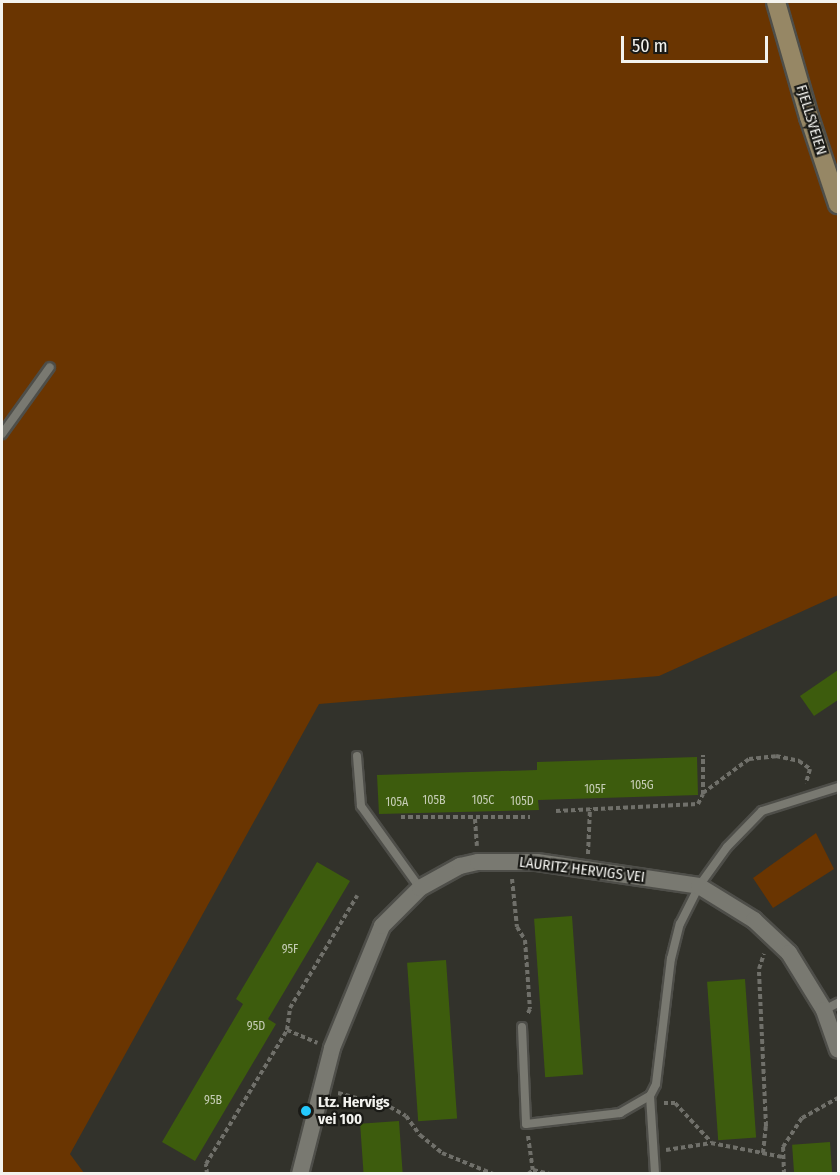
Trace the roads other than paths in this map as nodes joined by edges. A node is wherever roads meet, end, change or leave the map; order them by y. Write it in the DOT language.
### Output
graph roads {
  1 [pos="776,2"];
  2 [pos="838,204"];
  3 [pos="50,367"];
  4 [pos="2,434"];
  5 [pos="357,756"];
  6 [pos="838,787"];
  7 [pos="699,886"];
  8 [pos="420,888"];
  9 [pos="831,1007"];
  10 [pos="522,1027"];
  11 [pos="838,1050"];
  12 [pos="650,1100"];
  13 [pos="300,1173"];
  14 [pos="655,1173"];
  1 -- 2 [label="main road, FJELLSVEIEN"];
  3 -- 4 [label="lane"];
  5 -- 8 [label="lane"];
  6 -- 7 [label="lane"];
  7 -- 8 [label="street, LAURITZ HERVIGS VEI"];
  7 -- 9 [label="street, LAURITZ HERVIGS VEI"];
  7 -- 12 [label="lane"];
  8 -- 13 [label="street, LAURITZ HERVIGS VEI"];
  9 -- 11 [label="street, LAURITZ HERVIGS VEI"];
  10 -- 12 [label="lane"];
  12 -- 14 [label="lane"];
}
